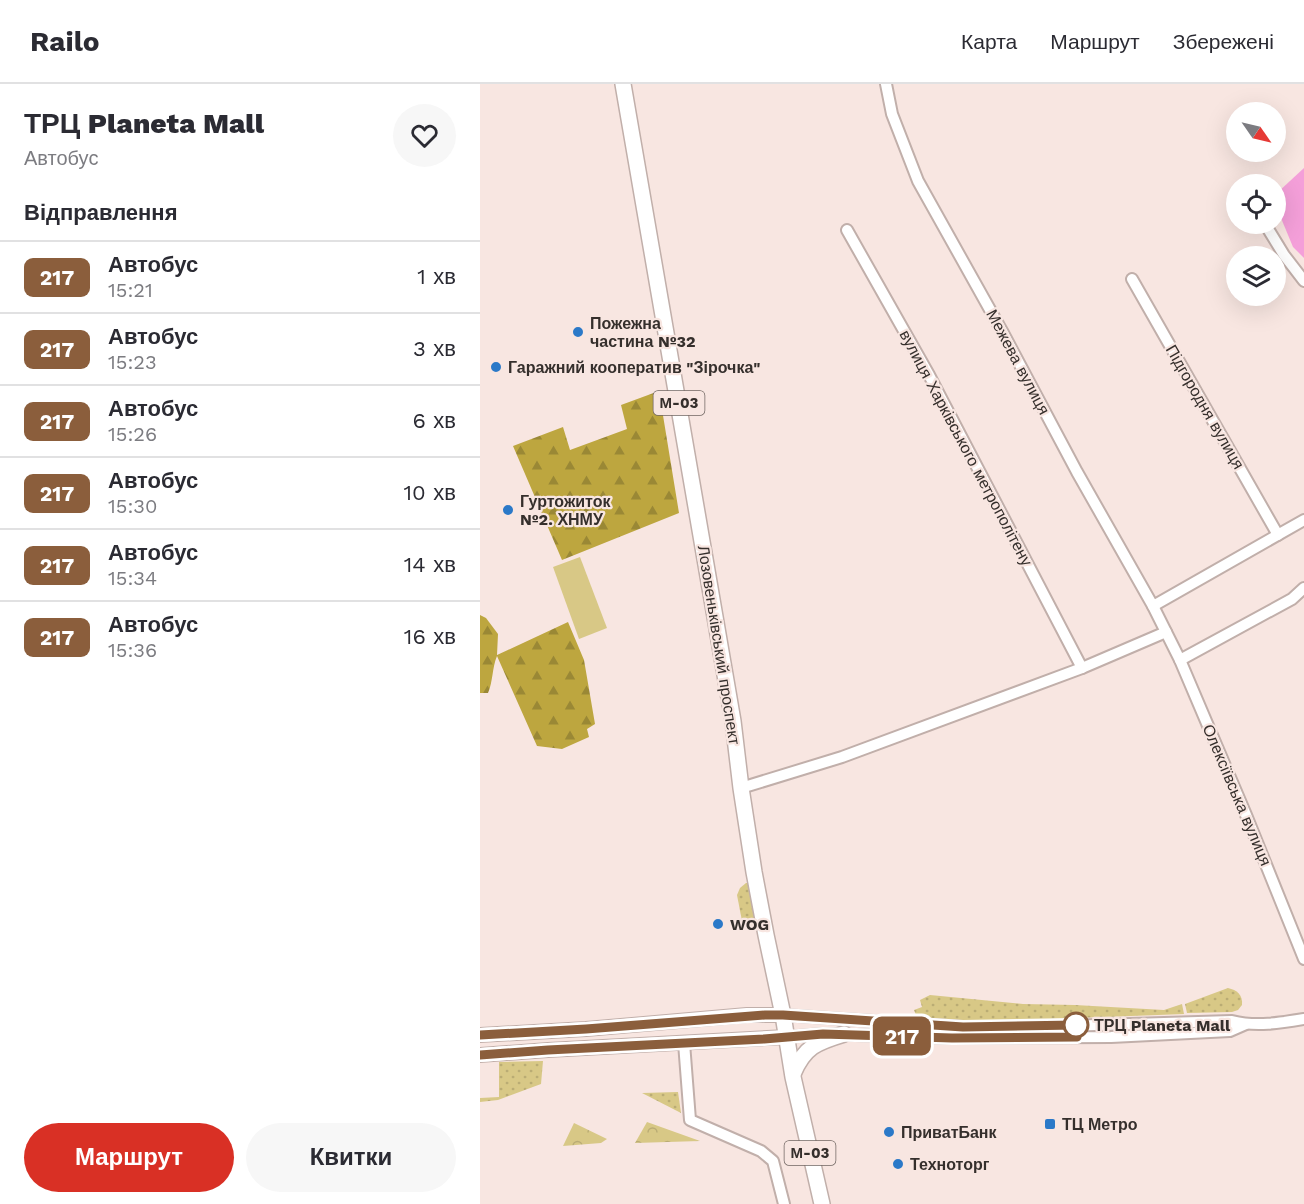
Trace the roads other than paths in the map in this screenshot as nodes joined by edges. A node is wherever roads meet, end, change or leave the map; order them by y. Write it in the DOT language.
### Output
graph roads {
  1 [pos="623,84"];
  2 [pos="886,84"];
  3 [pos="847,230"];
  4 [pos="1271,234"];
  5 [pos="1132,279"];
  6 [pos="1304,281"];
  7 [pos="1304,520"];
  8 [pos="1278,535"];
  9 [pos="1304,589"];
  10 [pos="1153,606"];
  11 [pos="1166,632"];
  12 [pos="1180,660"];
  13 [pos="1082,668"];
  14 [pos="741,788"];
  15 [pos="1304,959"];
  16 [pos="783,1015"];
  17 [pos="1304,1019"];
  18 [pos="894,1023"];
  19 [pos="1246,1024"];
  20 [pos="843,1034"];
  21 [pos="480,1035"];
  22 [pos="895,1036"];
  23 [pos="786,1037"];
  24 [pos="684,1043"];
  25 [pos="480,1055"];
  26 [pos="793,1074"];
  27 [pos="784,1204"];
  28 [pos="822,1204"];
  1 -- 14 [label="highway, Лозовеньківський проспект / М-03"];
  2 -- 10 [label="street, Межева вулиця"];
  3 -- 13 [label="street, вулиця Харківського метрополітену"];
  4 -- 6 [label="street"];
  5 -- 8 [label="street, Підгородня вулиця"];
  7 -- 8 [label="street"];
  8 -- 10 [label="street"];
  9 -- 12 [label="street"];
  10 -- 11 [label="street, Межева вулиця"];
  11 -- 12 [label="street, Олексіївська вулиця"];
  11 -- 13 [label="street"];
  12 -- 15 [label="street, Олексіївська вулиця"];
  13 -- 14 [label="street"];
  14 -- 16 [label="highway, Лозовеньківський проспект / М-03"];
  16 -- 18 [label="street"];
  16 -- 21 [label="main road"];
  16 -- 23 [label="highway, Лозовеньківський проспект / М-03"];
  17 -- 19 [label="street"];
  18 -- 19 [label="street"];
  18 -- 22 [label="street"];
  19 -- 22 [label="street"];
  20 -- 22 [label="street"];
  20 -- 23 [label="street"];
  20 -- 26 [label="highway"];
  23 -- 24 [label="main road"];
  23 -- 26 [label="highway, Лозовеньківський проспект / М-03"];
  24 -- 25 [label="main road"];
  24 -- 27 [label="street"];
  26 -- 28 [label="highway, Лозовеньківський проспект / М-03"];
}
